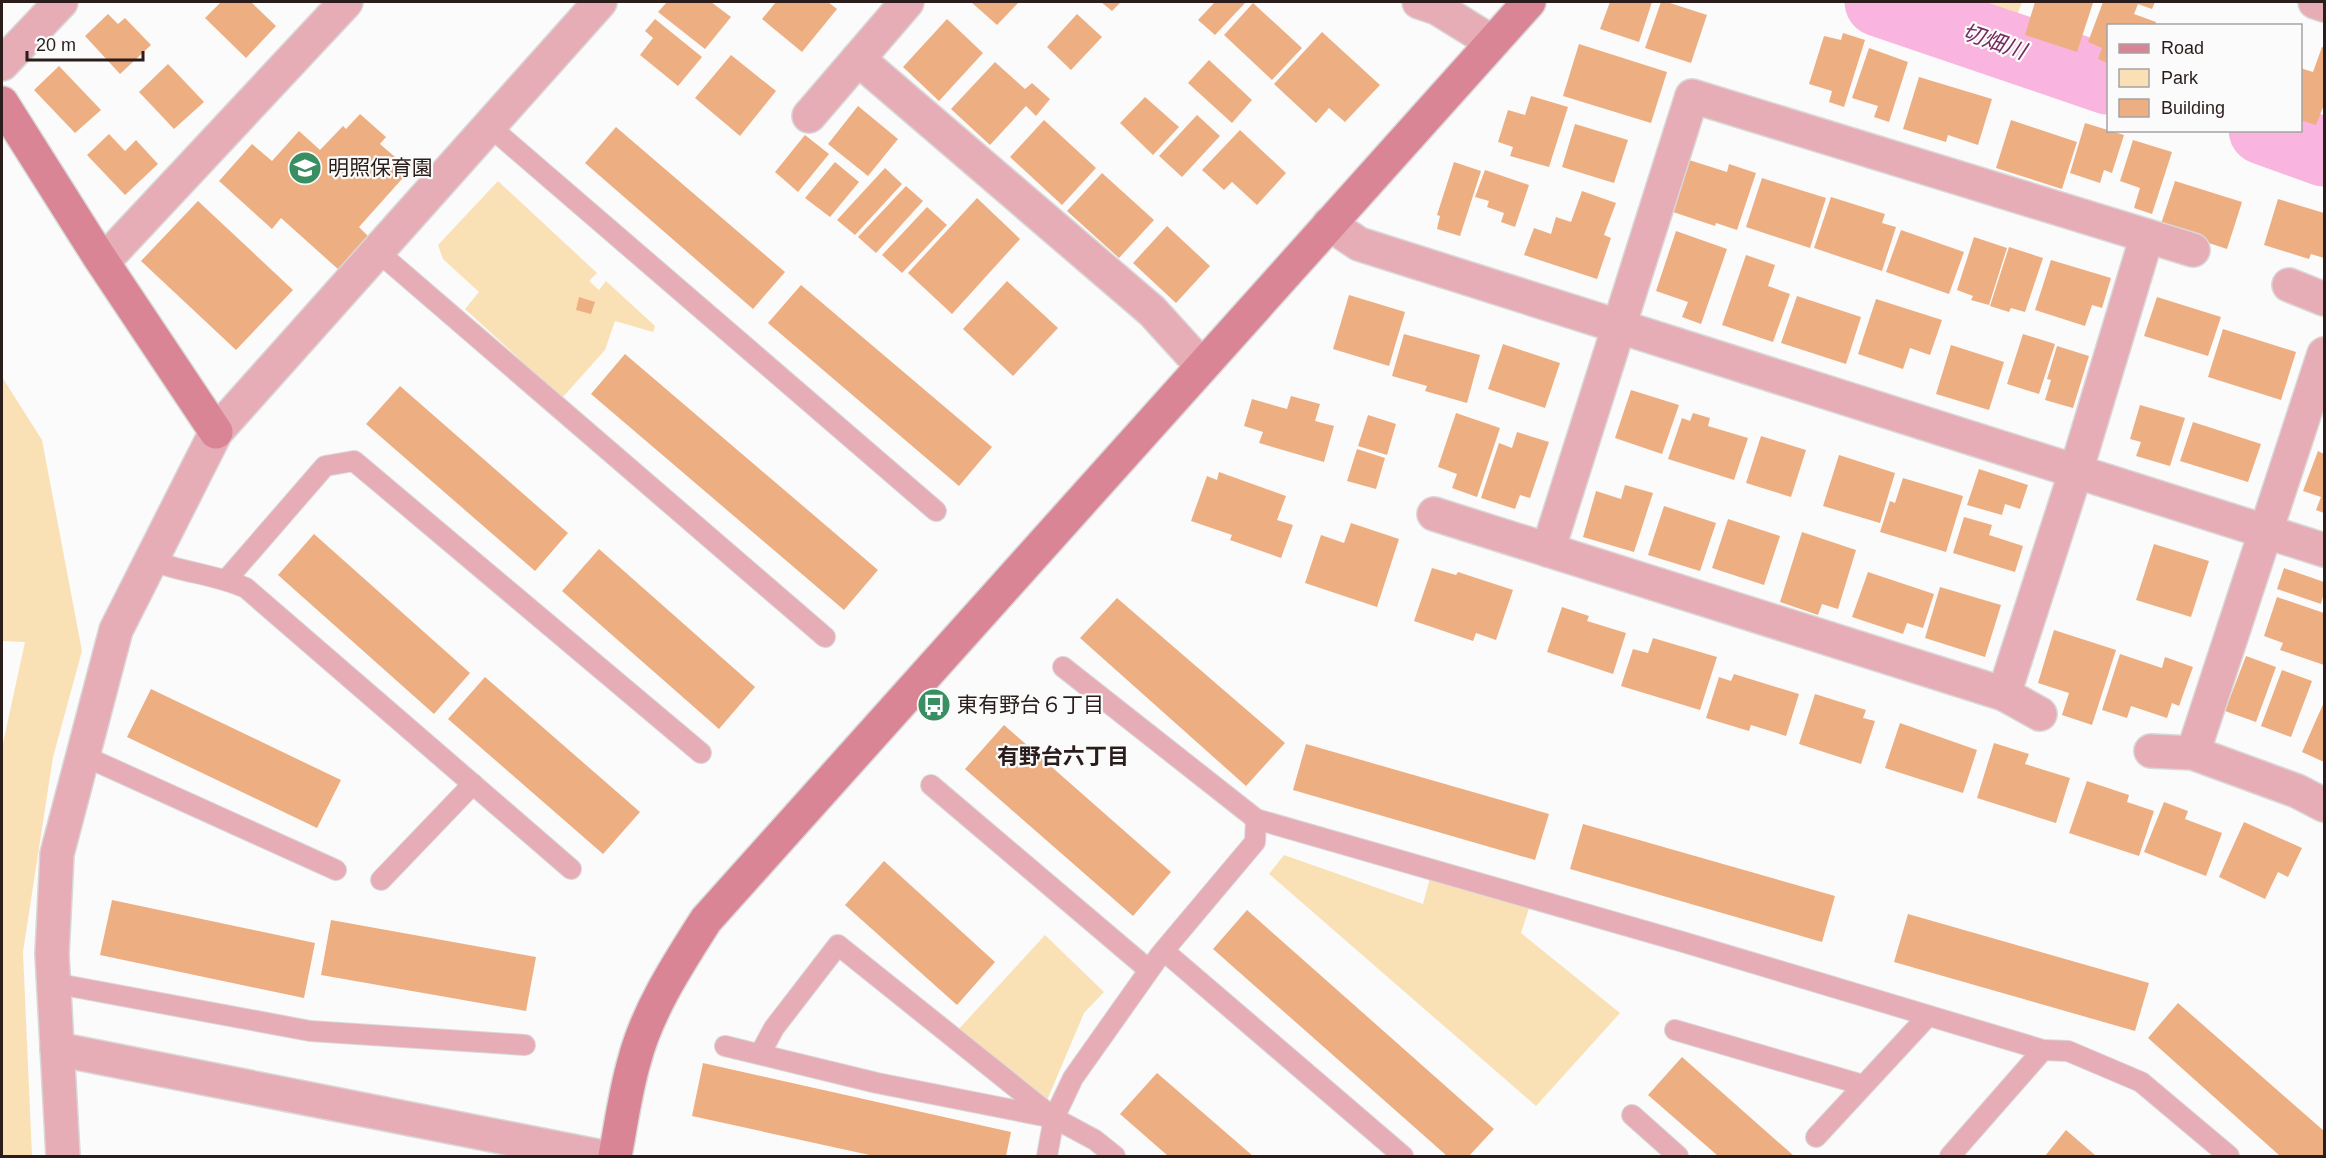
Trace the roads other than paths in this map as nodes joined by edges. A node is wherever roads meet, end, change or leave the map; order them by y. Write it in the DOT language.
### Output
graph roads {
  1 [pos="61,2"];
  2 [pos="346,2"];
  3 [pos="600,2"];
  4 [pos="907,2"];
  5 [pos="1419,2"];
  6 [pos="1529,2"];
  7 [pos="2315,2"];
  8 [pos="2325,5"];
  9 [pos="1492,42"];
  10 [pos="858,59"];
  11 [pos="2,64"];
  12 [pos="2,103"];
  13 [pos="809,116"];
  14 [pos="488,125"];
  15 [pos="1329,224"];
  16 [pos="2147,236"];
  17 [pos="2193,250"];
  18 [pos="377,251"];
  19 [pos="103,262"];
  20 [pos="2289,285"];
  21 [pos="2325,299"];
  22 [pos="1619,327"];
  23 [pos="2325,354"];
  24 [pos="1202,366"];
  25 [pos="216,432"];
  26 [pos="2076,471"];
  27 [pos="936,512"];
  28 [pos="1434,514"];
  29 [pos="2266,532"];
  30 [pos="1548,550"];
  31 [pos="2325,550"];
  32 [pos="151,560"];
  33 [pos="227,579"];
  34 [pos="825,637"];
  35 [pos="1063,667"];
  36 [pos="2004,694"];
  37 [pos="2040,714"];
  38 [pos="2151,751"];
  39 [pos="701,753"];
  40 [pos="2193,753"];
  41 [pos="84,756"];
  42 [pos="473,784"];
  43 [pos="931,785"];
  44 [pos="2325,805"];
  45 [pos="1256,819"];
  46 [pos="571,869"];
  47 [pos="336,870"];
  48 [pos="381,879"];
  49 [pos="1164,951"];
  50 [pos="1149,970"];
  51 [pos="53,983"];
  52 [pos="1928,1016"];
  53 [pos="1675,1030"];
  54 [pos="525,1045"];
  55 [pos="725,1046"];
  56 [pos="57,1049"];
  57 [pos="2043,1050"];
  58 [pos="760,1054"];
  59 [pos="1863,1085"];
  60 [pos="1632,1115"];
  61 [pos="1054,1119"];
  62 [pos="1816,1137"];
  63 [pos="1958,1154"];
  64 [pos="63,1156"];
  65 [pos="597,1156"];
  66 [pos="615,1156"];
  67 [pos="1047,1156"];
  68 [pos="1115,1156"];
  69 [pos="1403,1156"];
  70 [pos="1678,1156"];
  71 [pos="2229,1156"];
  1 -- 11 [label="street"];
  2 -- 19 [label="street"];
  3 -- 14 [label="street"];
  4 -- 10 [label="street"];
  5 -- 9 [label="street"];
  6 -- 9 [label="street"];
  7 -- 8 [label="street"];
  9 -- 15 [label="street"];
  10 -- 13 [label="street"];
  10 -- 24 [label="street"];
  12 -- 19 [label="street"];
  14 -- 18 [label="street"];
  14 -- 27 [label="lane"];
  15 -- 22 [label="street"];
  15 -- 24 [label="street"];
  16 -- 17 [label="street"];
  16 -- 22 [label="street"];
  16 -- 26 [label="street"];
  18 -- 25 [label="street"];
  18 -- 34 [label="lane"];
  19 -- 25 [label="street"];
  20 -- 21 [label="street"];
  22 -- 26 [label="street"];
  22 -- 30 [label="street"];
  23 -- 29 [label="street"];
  24 -- 66 [label="street"];
  25 -- 32 [label="street"];
  26 -- 29 [label="street"];
  26 -- 36 [label="street"];
  28 -- 30 [label="street"];
  29 -- 31 [label="street"];
  29 -- 40 [label="street"];
  30 -- 36 [label="street"];
  32 -- 33 [label="lane"];
  32 -- 41 [label="street"];
  33 -- 39 [label="lane"];
  33 -- 42 [label="lane"];
  35 -- 45 [label="lane"];
  36 -- 37 [label="street"];
  38 -- 40 [label="street"];
  40 -- 44 [label="street"];
  41 -- 47 [label="lane"];
  41 -- 51 [label="street"];
  42 -- 46 [label="lane"];
  42 -- 48 [label="lane"];
  43 -- 50 [label="lane"];
  45 -- 49 [label="lane"];
  45 -- 52 [label="lane"];
  49 -- 50 [label="lane"];
  49 -- 69 [label="lane"];
  50 -- 61 [label="lane"];
  51 -- 54 [label="lane"];
  51 -- 56 [label="street"];
  52 -- 57 [label="lane"];
  52 -- 59 [label="lane"];
  53 -- 59 [label="lane"];
  55 -- 58 [label="lane"];
  56 -- 64 [label="street"];
  56 -- 65 [label="street"];
  57 -- 63 [label="lane"];
  57 -- 71 [label="lane"];
  58 -- 61 [label="lane"];
  58 -- 61 [label="lane"];
  59 -- 62 [label="lane"];
  60 -- 70 [label="lane"];
  61 -- 67 [label="lane"];
  61 -- 68 [label="lane"];
}
